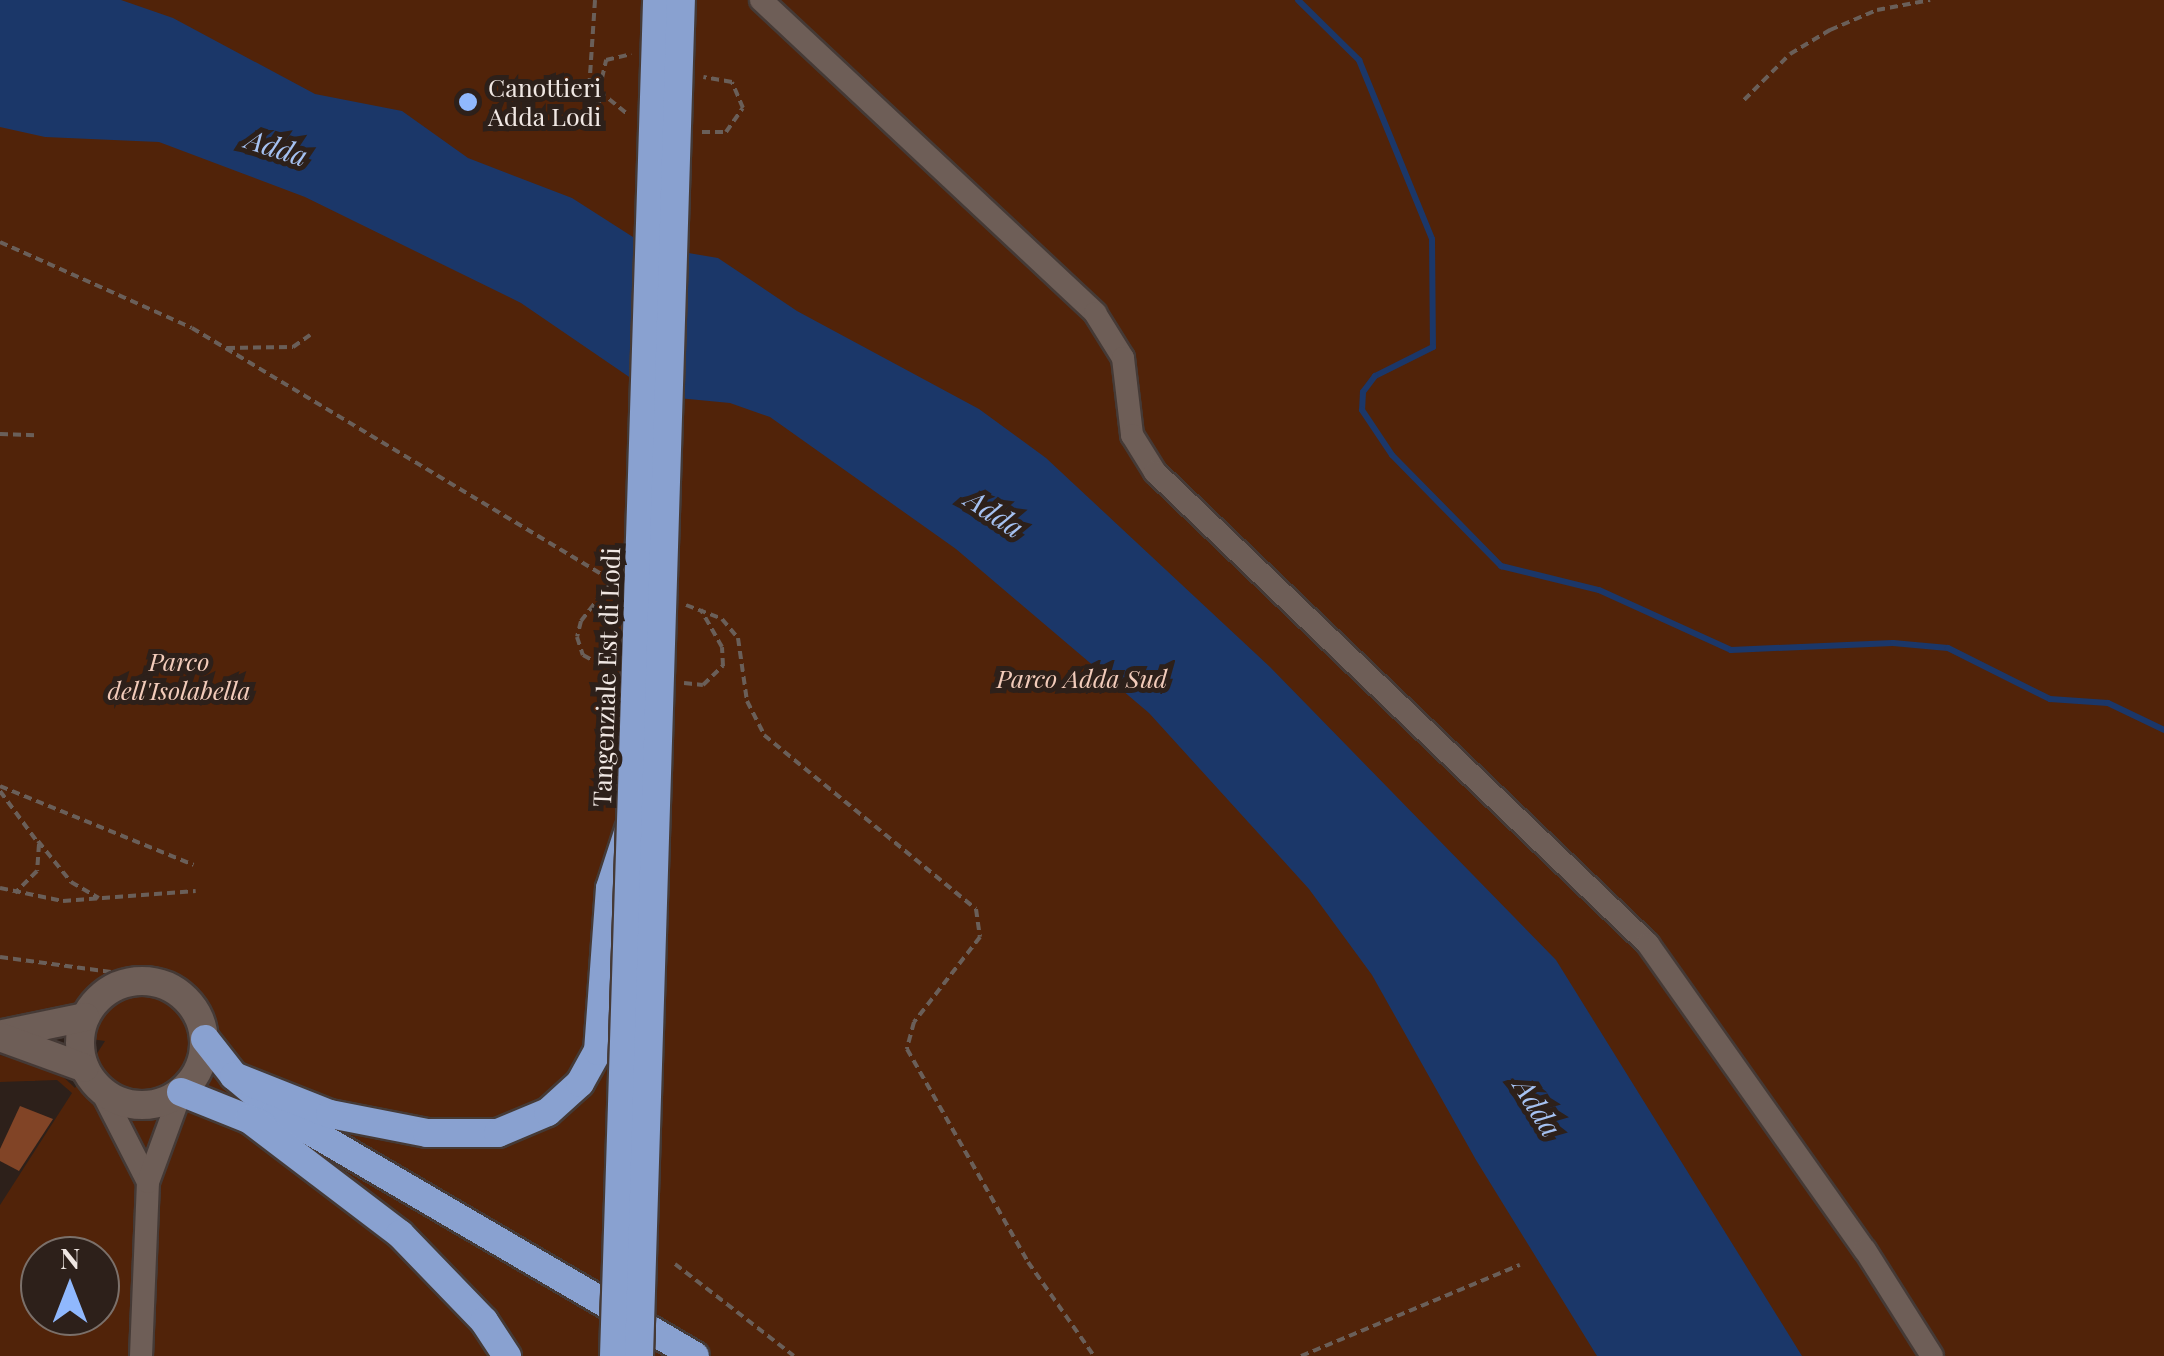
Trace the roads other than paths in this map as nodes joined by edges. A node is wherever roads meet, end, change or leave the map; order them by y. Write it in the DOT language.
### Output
graph roads {
  1 [pos="657,0"];
  2 [pos="680,0"];
  3 [pos="760,0"];
  4 [pos="631,822"];
  5 [pos="85,1017"];
  6 [pos="0,1036"];
  7 [pos="205,1039"];
  8 [pos="234,1076"];
  9 [pos="93,1079"];
  10 [pos="181,1092"];
  11 [pos="248,1118"];
  12 [pos="148,1182"];
  13 [pos="401,1189"];
  14 [pos="141,1356"];
  15 [pos="507,1356"];
  16 [pos="614,1356"];
  17 [pos="640,1356"];
  18 [pos="695,1356"];
  19 [pos="1932,1356"];
  1 -- 4 [label="highway, Tangenziale Est di Lodi, bridge"];
  2 -- 17 [label="highway, bridge"];
  3 -- 19 [label="street"];
  4 -- 8 [label="highway, bridge"];
  4 -- 16 [label="highway, Tangenziale Est di Lodi, bridge"];
  5 -- 6 [label="street"];
  5 -- 7 [label="street"];
  5 -- 9 [label="street"];
  6 -- 9 [label="street"];
  7 -- 8 [label="highway"];
  7 -- 10 [label="street"];
  8 -- 13 [label="highway"];
  9 -- 10 [label="street"];
  9 -- 12 [label="street"];
  10 -- 11 [label="highway"];
  10 -- 12 [label="street"];
  11 -- 13 [label="highway"];
  11 -- 15 [label="highway"];
  12 -- 14 [label="street"];
  13 -- 18 [label="highway"];
}
